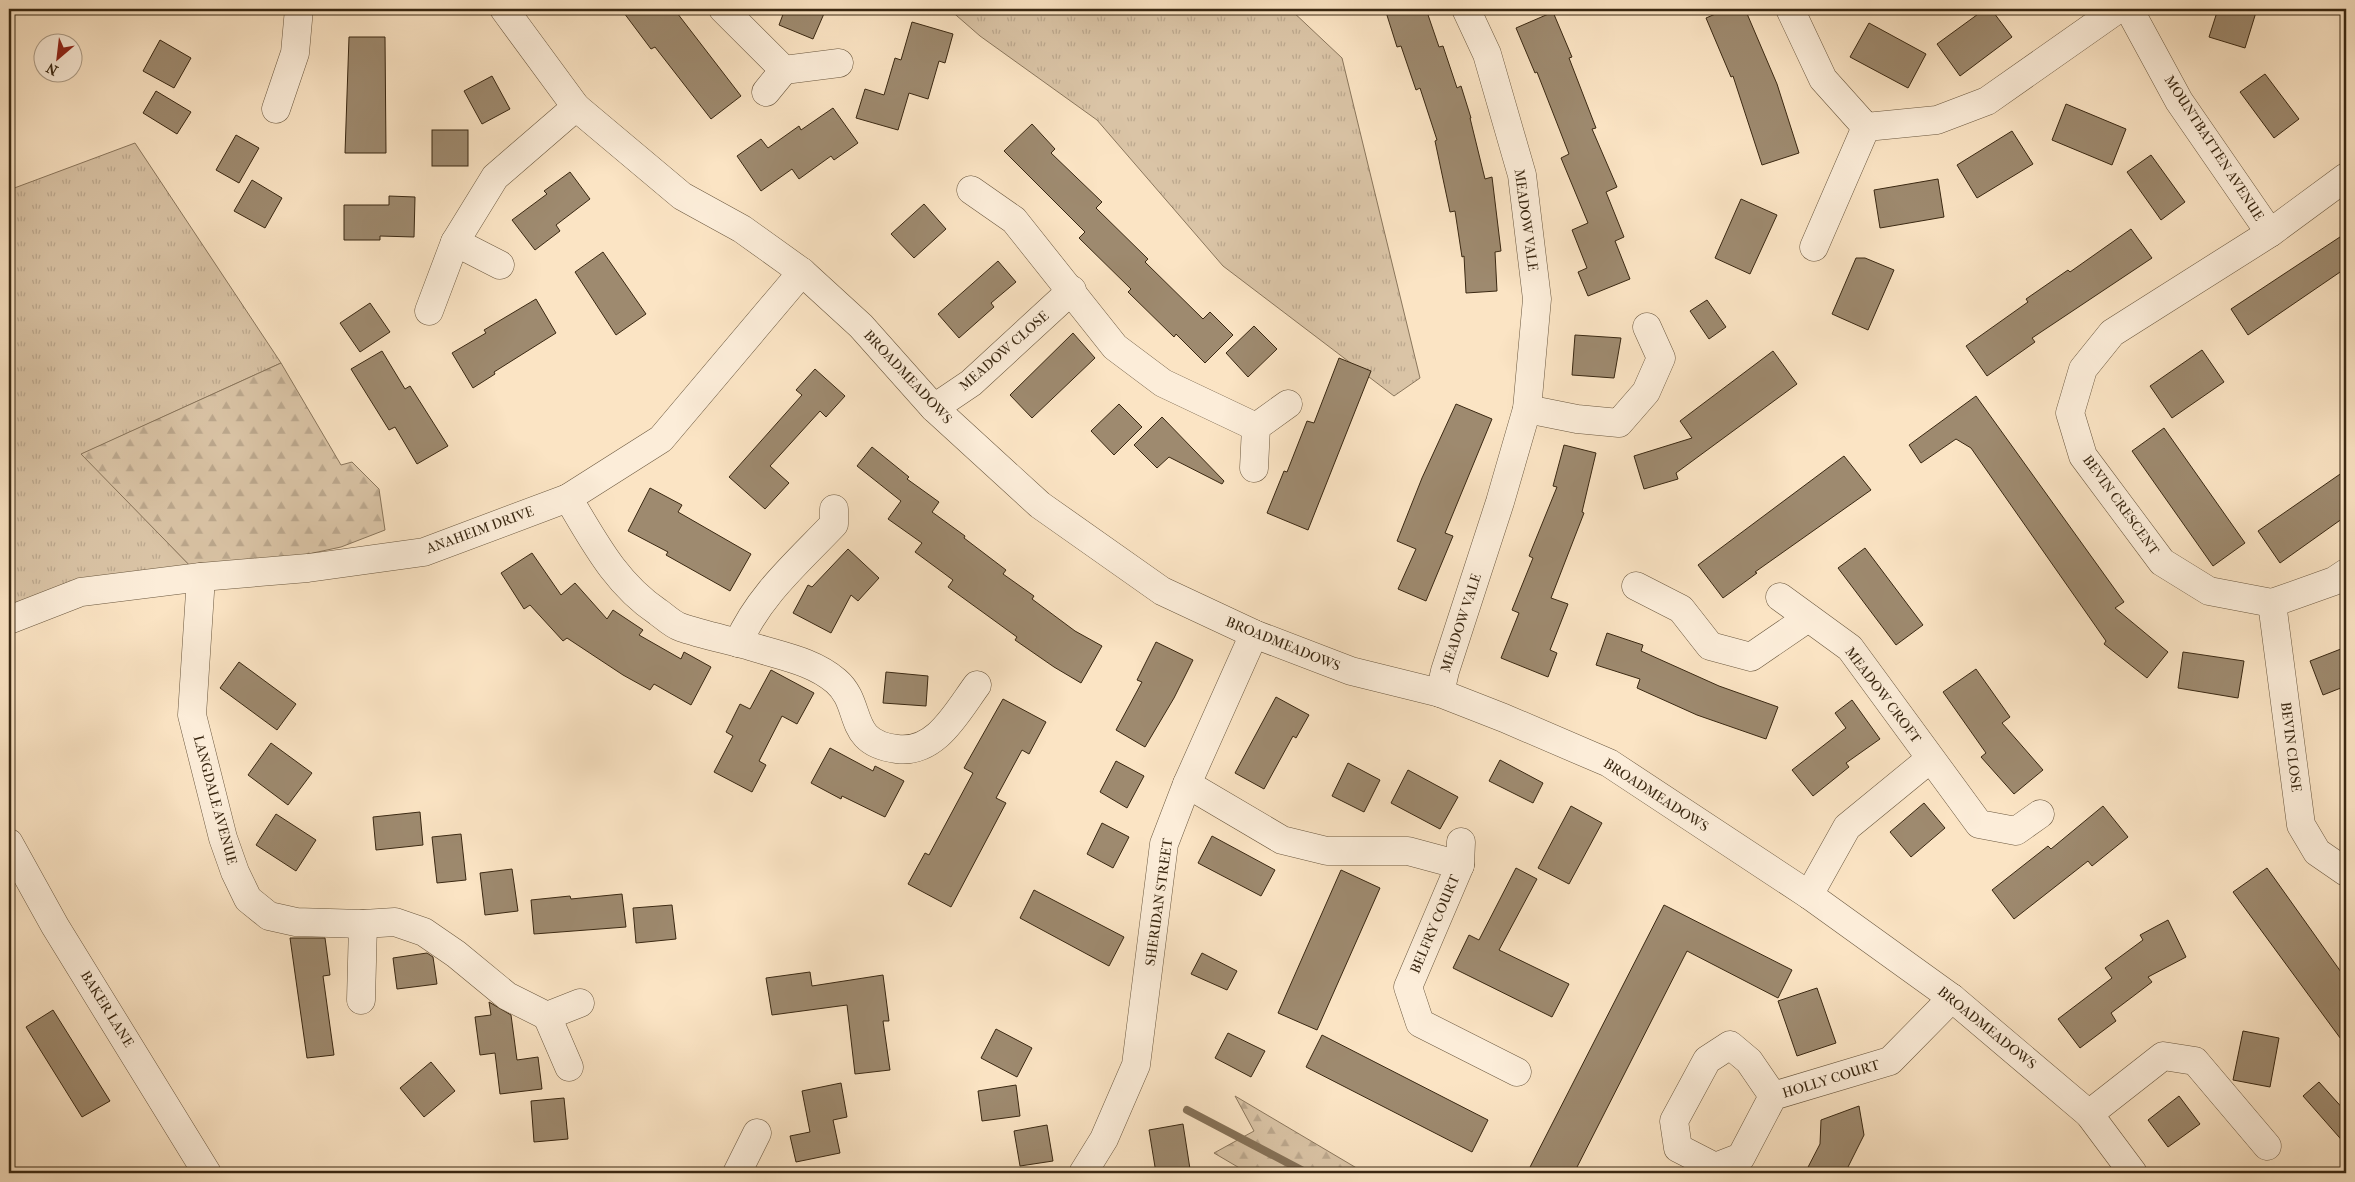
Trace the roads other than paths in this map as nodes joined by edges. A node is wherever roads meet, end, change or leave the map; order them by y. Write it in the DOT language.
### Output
graph roads {
  1 [pos="299,9"];
  2 [pos="504,9"];
  3 [pos="723,9"];
  4 [pos="1466,9"];
  5 [pos="1790,9"];
  6 [pos="2118,9"];
  7 [pos="2129,9"];
  8 [pos="839,63"];
  9 [pos="784,70"];
  10 [pos="766,92"];
  11 [pos="576,107"];
  12 [pos="276,109"];
  13 [pos="1866,127"];
  14 [pos="2346,177"];
  15 [pos="971,190"];
  16 [pos="2270,233"];
  17 [pos="455,242"];
  18 [pos="1814,247"];
  19 [pos="500,265"];
  20 [pos="802,272"];
  21 [pos="1072,290"];
  22 [pos="429,310"];
  23 [pos="1647,327"];
  24 [pos="1288,404"];
  25 [pos="934,408"];
  26 [pos="1527,409"];
  27 [pos="1256,427"];
  28 [pos="1254,468"];
  29 [pos="568,498"];
  30 [pos="834,509"];
  31 [pos="2346,573"];
  32 [pos="201,577"];
  33 [pos="1636,586"];
  34 [pos="1780,597"];
  35 [pos="2272,603"];
  36 [pos="1808,618"];
  37 [pos="9,620"];
  38 [pos="1254,634"];
  39 [pos="738,643"];
  40 [pos="977,685"];
  41 [pos="1440,694"];
  42 [pos="1930,758"];
  43 [pos="1187,784"];
  44 [pos="2040,814"];
  45 [pos="9,843"];
  46 [pos="2346,872"];
  47 [pos="1809,895"];
  48 [pos="363,924"];
  49 [pos="1952,998"];
  50 [pos="361,1000"];
  51 [pos="580,1003"];
  52 [pos="547,1016"];
  53 [pos="570,1067"];
  54 [pos="1517,1072"];
  55 [pos="1773,1096"];
  56 [pos="2090,1114"];
  57 [pos="758,1133"];
  58 [pos="2267,1146"];
  59 [pos="207,1173"];
  60 [pos="737,1173"];
  61 [pos="1083,1173"];
  62 [pos="2133,1173"];
  1 -- 12 [label="street"];
  2 -- 11 [label="street, BROADMEADOWS"];
  3 -- 9 [label="street"];
  4 -- 26 [label="street, MEADOW VALE"];
  5 -- 13 [label="street"];
  6 -- 13 [label="street"];
  7 -- 16 [label="street, MOUNTBATTEN AVENUE"];
  8 -- 9 [label="street"];
  9 -- 10 [label="street"];
  11 -- 17 [label="street"];
  11 -- 20 [label="street, BROADMEADOWS"];
  13 -- 18 [label="street"];
  14 -- 16 [label="street, BEVIN CRESCENT"];
  15 -- 21 [label="street"];
  16 -- 35 [label="street, BEVIN CRESCENT"];
  17 -- 19 [label="street"];
  17 -- 22 [label="street"];
  20 -- 25 [label="street, BROADMEADOWS"];
  20 -- 29 [label="street, ANAHEIM DRIVE"];
  21 -- 25 [label="street, MEADOW CLOSE"];
  21 -- 27 [label="street"];
  23 -- 26 [label="street"];
  24 -- 27 [label="street"];
  25 -- 38 [label="street, BROADMEADOWS"];
  26 -- 41 [label="street, MEADOW VALE"];
  27 -- 28 [label="street"];
  29 -- 32 [label="street, ANAHEIM DRIVE"];
  29 -- 39 [label="street"];
  30 -- 39 [label="street"];
  31 -- 35 [label="street"];
  32 -- 37 [label="street, ANAHEIM DRIVE"];
  32 -- 48 [label="street, LANGDALE AVENUE"];
  33 -- 36 [label="street"];
  34 -- 36 [label="street, MEADOW CROFT"];
  35 -- 46 [label="street, BEVIN CLOSE"];
  36 -- 42 [label="street, MEADOW CROFT"];
  38 -- 41 [label="street, BROADMEADOWS"];
  38 -- 43 [label="street, SHERIDAN STREET"];
  39 -- 40 [label="street"];
  41 -- 47 [label="street, BROADMEADOWS"];
  42 -- 44 [label="street, MEADOW CROFT"];
  42 -- 47 [label="street"];
  43 -- 54 [label="street, BELFRY COURT"];
  43 -- 61 [label="street, SHERIDAN STREET"];
  45 -- 59 [label="street, BAKER LANE"];
  47 -- 49 [label="street, BROADMEADOWS"];
  48 -- 50 [label="street"];
  48 -- 52 [label="street, LANGDALE AVENUE"];
  49 -- 55 [label="street, HOLLY COURT"];
  49 -- 56 [label="street, BROADMEADOWS"];
  51 -- 52 [label="street"];
  52 -- 53 [label="street"];
  56 -- 58 [label="street"];
  56 -- 62 [label="street, BROADMEADOWS"];
  57 -- 60 [label="street"];
}
